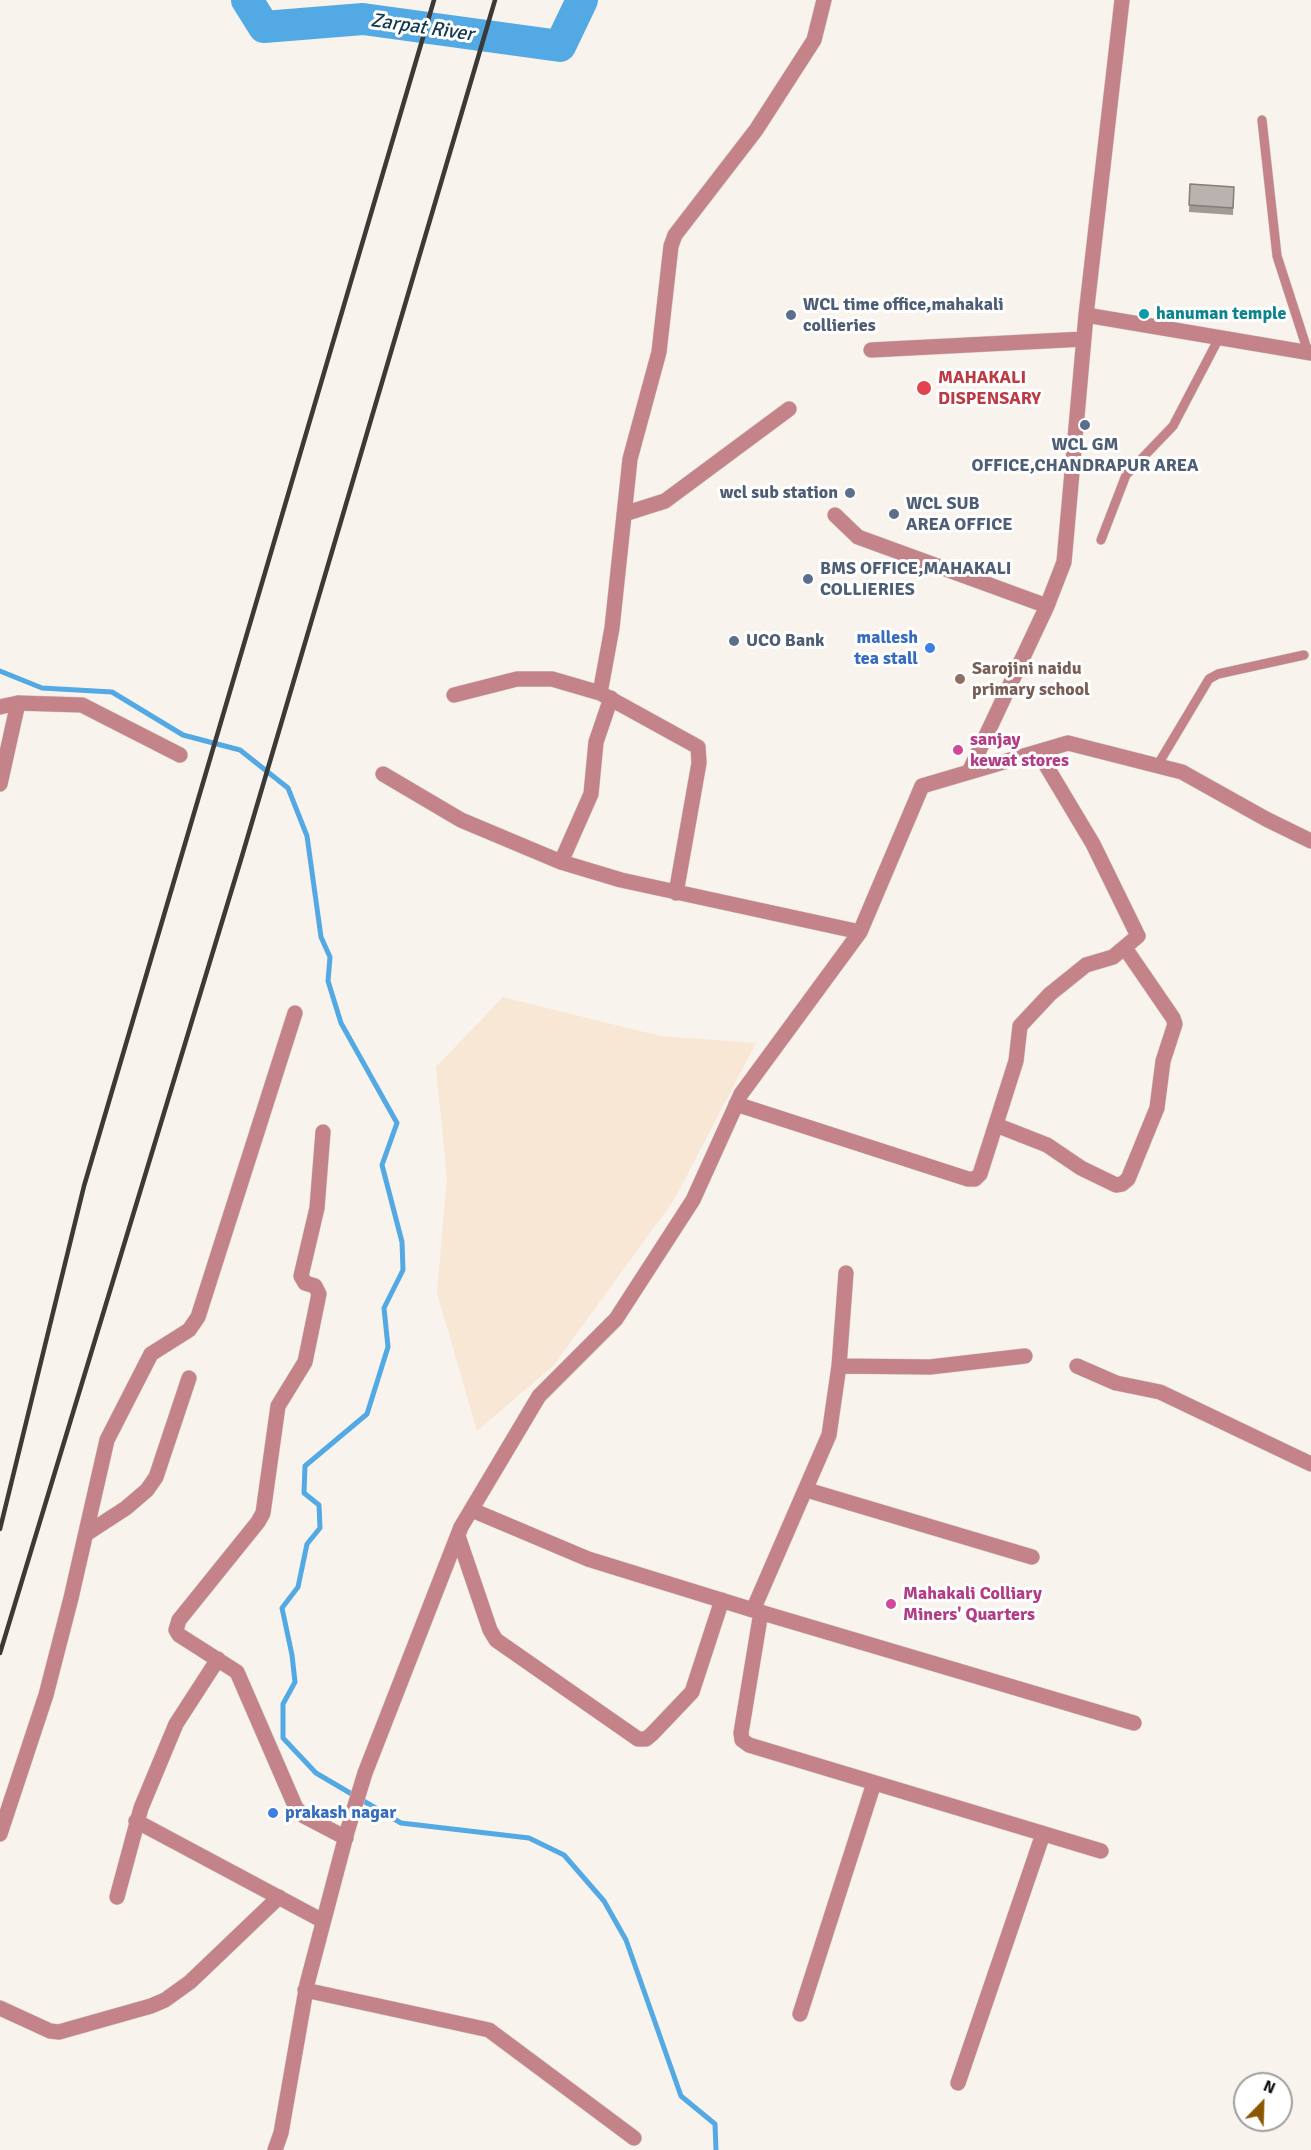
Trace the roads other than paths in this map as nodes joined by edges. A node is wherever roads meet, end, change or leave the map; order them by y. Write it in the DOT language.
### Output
graph roads {
  1 [pos="824,0"];
  2 [pos="1122,0"];
  3 [pos="1262,120"];
  4 [pos="1086,315"];
  5 [pos="1084,339"];
  6 [pos="1219,339"];
  7 [pos="871,350"];
  8 [pos="1310,353"];
  9 [pos="789,409"];
  10 [pos="624,514"];
  11 [pos="835,514"];
  12 [pos="1101,540"];
  13 [pos="1047,606"];
  14 [pos="1304,655"];
  15 [pos="454,695"];
  16 [pos="605,696"];
  17 [pos="18,703"];
  18 [pos="0,707"];
  19 [pos="1038,752"];
  20 [pos="180,755"];
  21 [pos="1157,766"];
  22 [pos="969,772"];
  23 [pos="382,774"];
  24 [pos="0,784"];
  25 [pos="1311,841"];
  26 [pos="561,862"];
  27 [pos="676,893"];
  28 [pos="860,932"];
  29 [pos="1125,948"];
  30 [pos="295,1013"];
  31 [pos="736,1104"];
  32 [pos="996,1125"];
  33 [pos="323,1132"];
  34 [pos="846,1273"];
  35 [pos="1025,1356"];
  36 [pos="839,1366"];
  37 [pos="1077,1366"];
  38 [pos="189,1378"];
  39 [pos="1311,1464"];
  40 [pos="807,1490"];
  41 [pos="472,1510"];
  42 [pos="86,1534"];
  43 [pos="458,1536"];
  44 [pos="1032,1557"];
  45 [pos="722,1600"];
  46 [pos="757,1611"];
  47 [pos="218,1659"];
  48 [pos="1134,1723"];
  49 [pos="874,1783"];
  50 [pos="136,1821"];
  51 [pos="0,1834"];
  52 [pos="1043,1834"];
  53 [pos="346,1835"];
  54 [pos="1101,1851"];
  55 [pos="117,1897"];
  56 [pos="279,1897"];
  57 [pos="323,1921"];
  58 [pos="305,1990"];
  59 [pos="0,2008"];
  60 [pos="800,2014"];
  61 [pos="958,2083"];
  62 [pos="634,2138"];
  63 [pos="275,2150"];
  1 -- 10 [label="street"];
  2 -- 4 [label="street"];
  3 -- 8 [label="lane"];
  4 -- 5 [label="street"];
  4 -- 6 [label="street"];
  5 -- 7 [label="street"];
  5 -- 13 [label="street"];
  6 -- 8 [label="street"];
  6 -- 12 [label="lane"];
  9 -- 10 [label="street"];
  10 -- 16 [label="street"];
  11 -- 13 [label="street"];
  13 -- 22 [label="street"];
  14 -- 21 [label="lane"];
  15 -- 16 [label="street"];
  16 -- 26 [label="street"];
  16 -- 27 [label="street"];
  17 -- 18 [label="street"];
  17 -- 20 [label="street"];
  17 -- 24 [label="street"];
  19 -- 21 [label="street"];
  19 -- 22 [label="street"];
  19 -- 29 [label="street"];
  21 -- 25 [label="street"];
  22 -- 28 [label="street"];
  23 -- 26 [label="street"];
  26 -- 27 [label="street"];
  27 -- 28 [label="street"];
  28 -- 31 [label="street"];
  29 -- 32 [label="street"];
  29 -- 32 [label="street"];
  30 -- 42 [label="street"];
  31 -- 32 [label="street"];
  31 -- 41 [label="street"];
  33 -- 47 [label="street"];
  34 -- 36 [label="street"];
  35 -- 36 [label="street"];
  36 -- 40 [label="street"];
  37 -- 39 [label="street"];
  38 -- 42 [label="street"];
  40 -- 44 [label="street"];
  40 -- 46 [label="street"];
  41 -- 43 [label="street"];
  41 -- 45 [label="street"];
  42 -- 51 [label="street"];
  43 -- 45 [label="street"];
  43 -- 53 [label="street"];
  45 -- 46 [label="street"];
  46 -- 48 [label="street"];
  46 -- 49 [label="street"];
  47 -- 50 [label="street"];
  47 -- 53 [label="street"];
  49 -- 52 [label="street"];
  49 -- 60 [label="street"];
  50 -- 55 [label="street"];
  50 -- 56 [label="street"];
  52 -- 54 [label="street"];
  52 -- 61 [label="street"];
  53 -- 57 [label="street"];
  56 -- 57 [label="street"];
  56 -- 59 [label="street"];
  57 -- 58 [label="street"];
  58 -- 62 [label="street"];
  58 -- 63 [label="street"];
}
